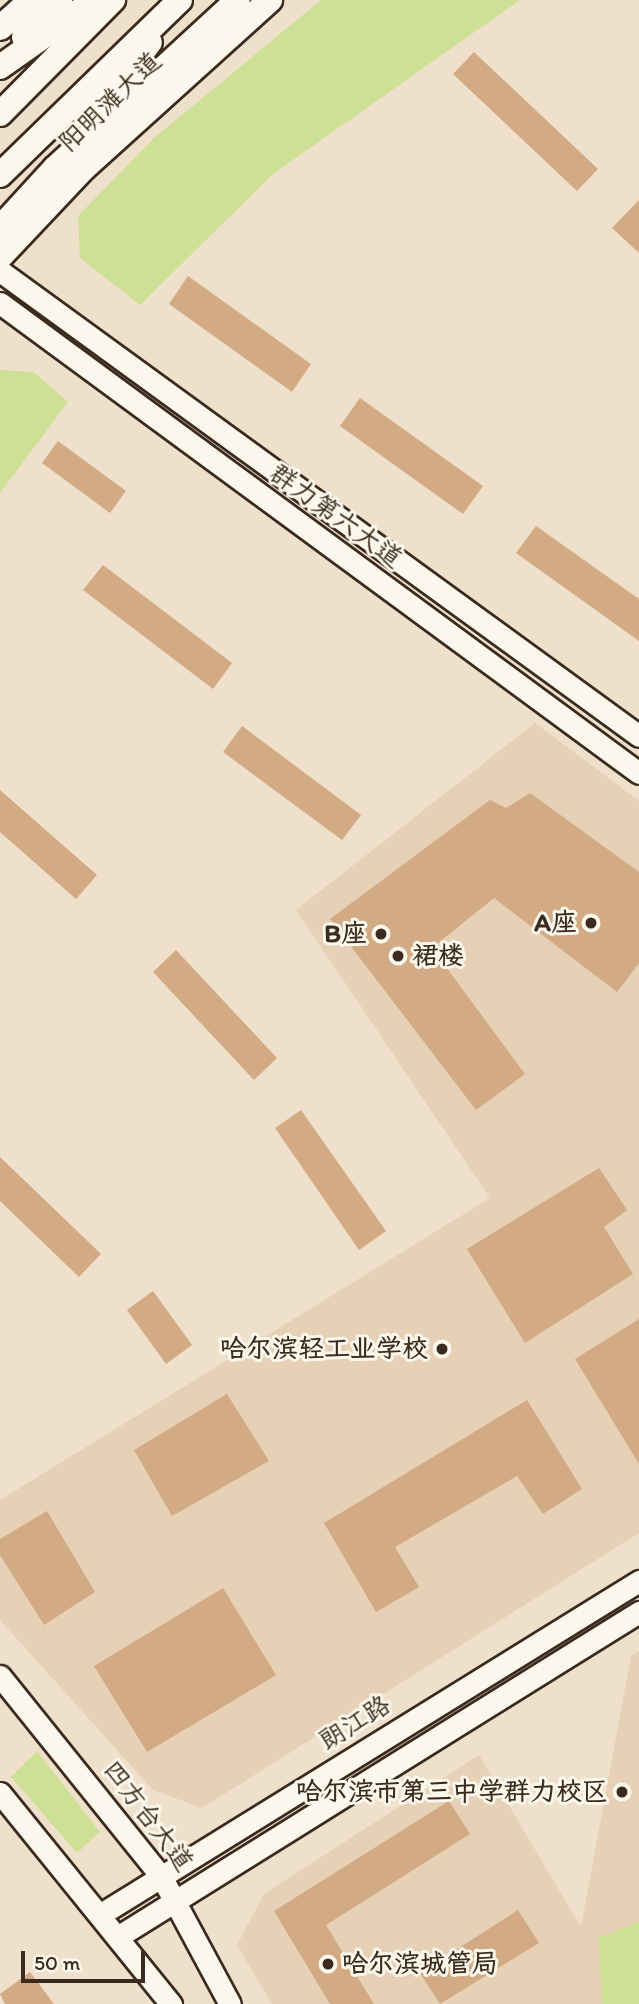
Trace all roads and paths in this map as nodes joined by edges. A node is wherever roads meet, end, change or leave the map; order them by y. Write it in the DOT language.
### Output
graph roads {
  1 [pos="31,0"];
  2 [pos="60,0"];
  3 [pos="96,0"];
  4 [pos="113,0"];
  5 [pos="181,0"];
  6 [pos="238,0"];
  7 [pos="270,0"];
  8 [pos="0,28"];
  9 [pos="0,61"];
  10 [pos="0,67"];
  11 [pos="0,114"];
  12 [pos="55,167"];
  13 [pos="0,174"];
  14 [pos="0,228"];
  15 [pos="0,257"];
  16 [pos="0,271"];
  17 [pos="0,303"];
  18 [pos="639,736"];
  19 [pos="639,773"];
  20 [pos="639,1581"];
  21 [pos="639,1612"];
  22 [pos="0,1676"];
  23 [pos="0,1793"];
  24 [pos="161,1876"];
  25 [pos="175,1898"];
  26 [pos="101,1914"];
  27 [pos="118,1936"];
  28 [pos="171,2004"];
  29 [pos="230,2004"];
  1 -- 8 [label="highway"];
  2 -- 9 [label="highway"];
  3 -- 10 [label="highway"];
  4 -- 11 [label="highway"];
  5 -- 12 [label="highway"];
  5 -- 13 [label="highway"];
  6 -- 12 [label="highway"];
  7 -- 15 [label="highway, 阳明滩大道"];
  12 -- 14 [label="highway"];
  16 -- 18 [label="main road, 群力第六大道"];
  17 -- 19 [label="main road, 群力第六大道"];
  20 -- 24 [label="main road, 朗江路"];
  21 -- 25 [label="main road, 朗江路"];
  22 -- 24 [label="main road, 四方台大道"];
  23 -- 26 [label="main road"];
  24 -- 25 [label="main road, 四方台大道"];
  24 -- 26 [label="main road, 朗江路"];
  25 -- 27 [label="main road, 朗江路"];
  25 -- 29 [label="main road, 四方台大道"];
  26 -- 27 [label="main road"];
  27 -- 28 [label="main road"];
}
